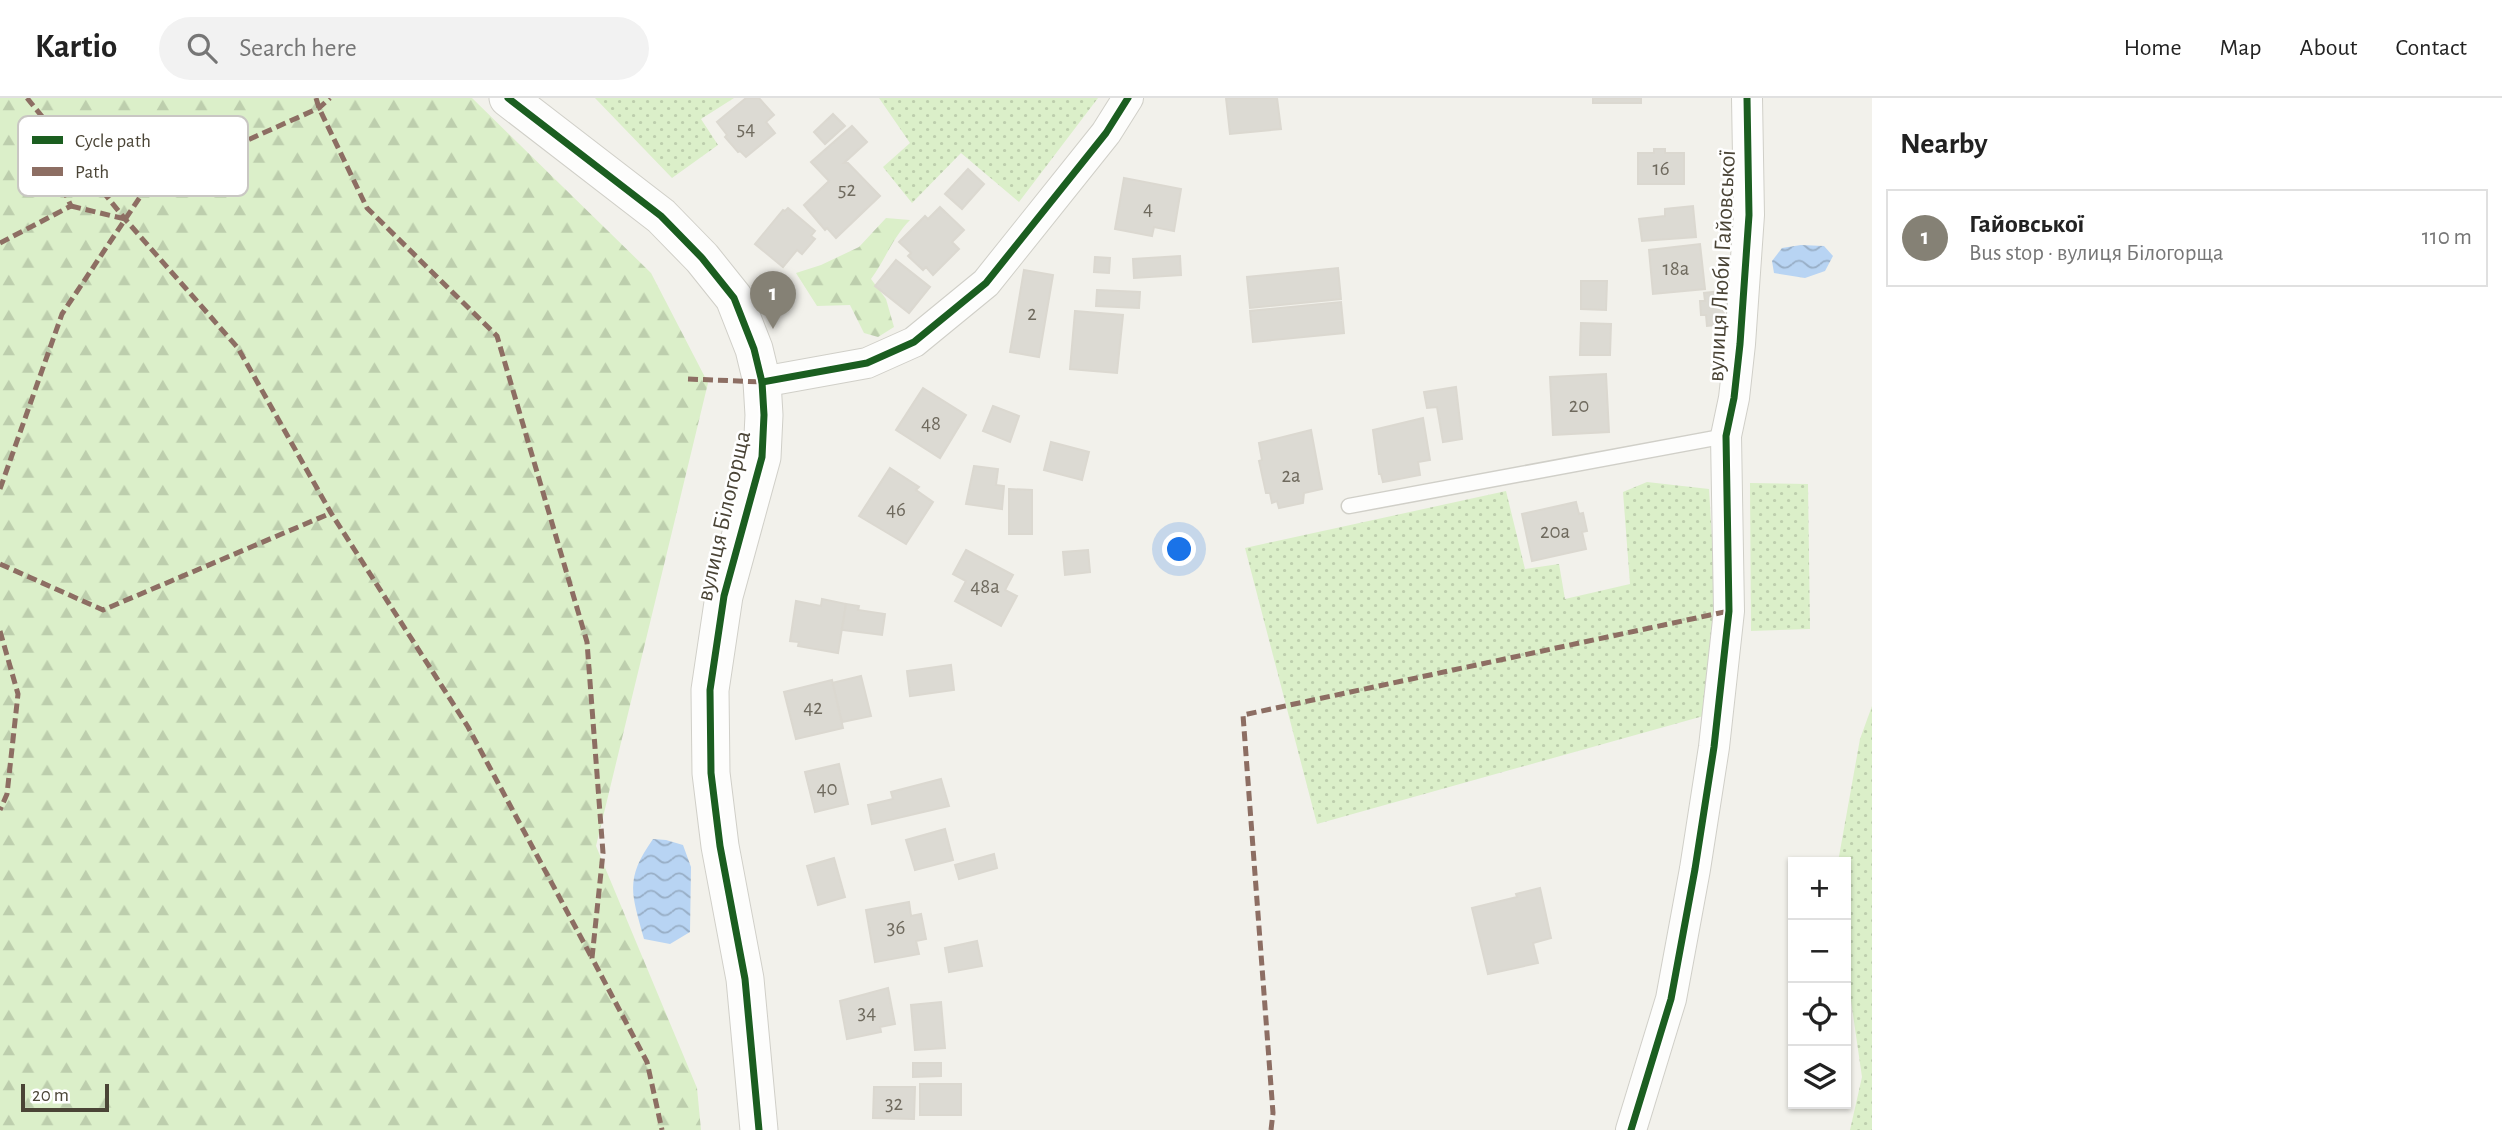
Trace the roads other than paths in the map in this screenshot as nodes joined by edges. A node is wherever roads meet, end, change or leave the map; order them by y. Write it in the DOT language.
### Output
graph roads {
  1 [pos="508,98"];
  2 [pos="1128,98"];
  3 [pos="1747,98"];
  4 [pos="762,382"];
  5 [pos="1726,436"];
  6 [pos="1349,506"];
  7 [pos="759,1130"];
  8 [pos="1631,1130"];
  1 -- 4 [label="street, вулиця Білогорща"];
  2 -- 4 [label="street"];
  3 -- 5 [label="street, вулиця Люби Гайовської"];
  4 -- 7 [label="street, вулиця Білогорща"];
  5 -- 6 [label="lane"];
  5 -- 8 [label="street, вулиця Люби Гайовської"];
}
